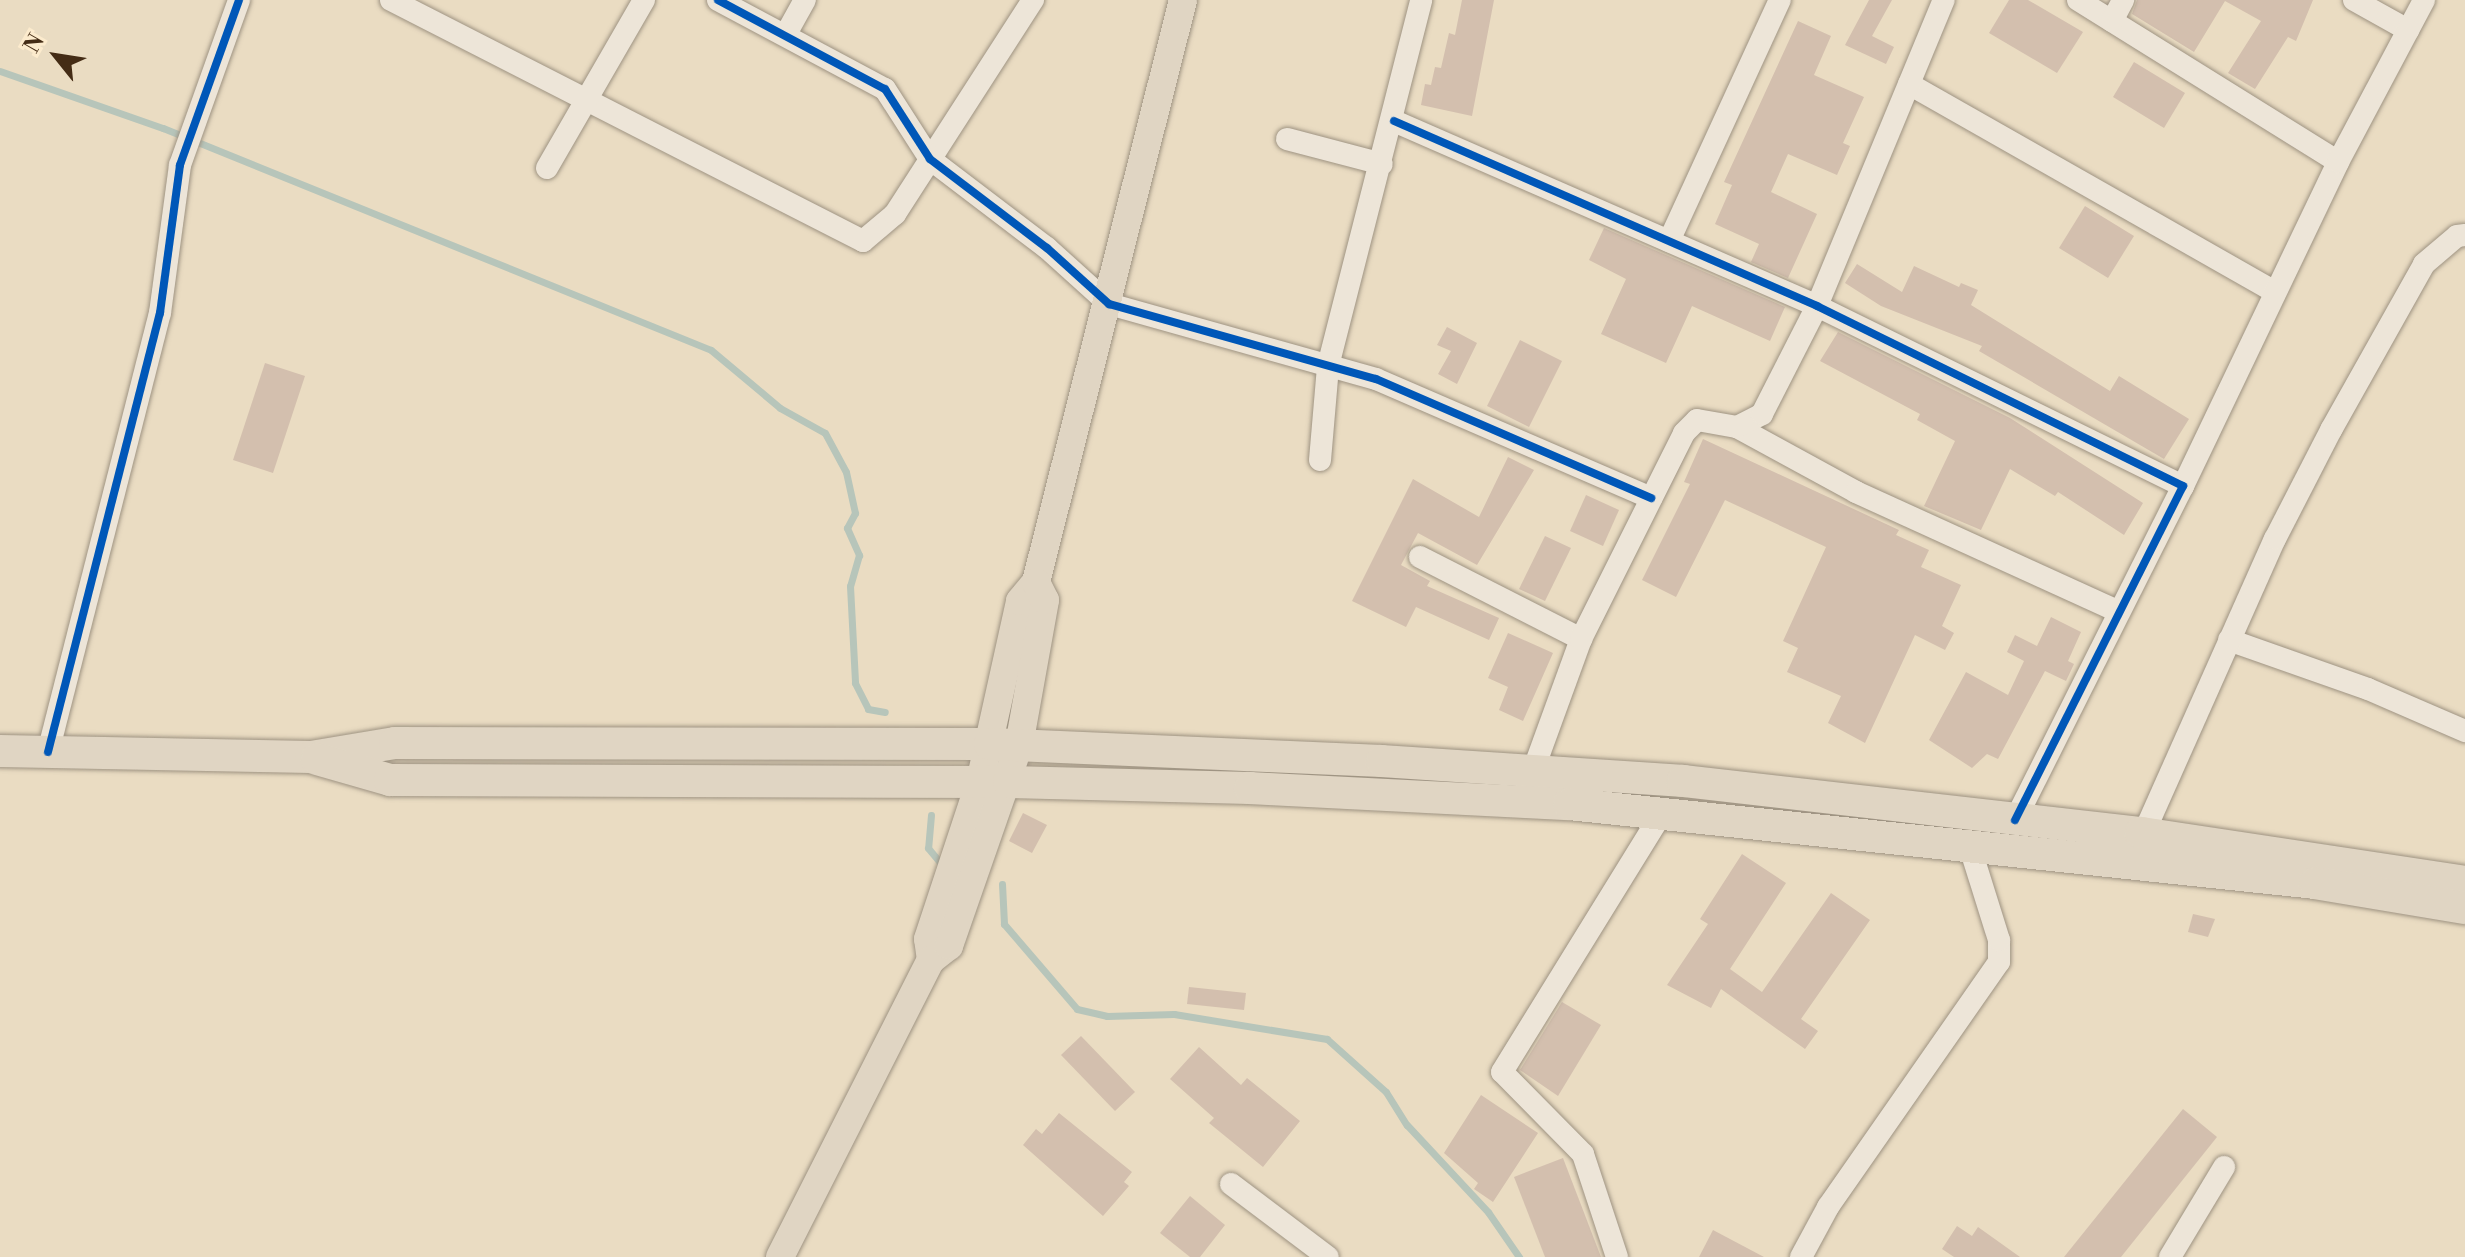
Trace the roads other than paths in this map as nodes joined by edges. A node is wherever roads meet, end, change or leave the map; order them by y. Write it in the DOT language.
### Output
graph roads {
  1 [pos="239,0"];
  2 [pos="391,0"];
  3 [pos="644,0"];
  4 [pos="718,0"];
  5 [pos="805,0"];
  6 [pos="1033,0"];
  7 [pos="1183,0"];
  8 [pos="1421,0"];
  9 [pos="1780,0"];
  10 [pos="1944,0"];
  11 [pos="2078,0"];
  12 [pos="2123,0"];
  13 [pos="2354,0"];
  14 [pos="2424,0"];
  15 [pos="2112,21"];
  16 [pos="2408,30"];
  17 [pos="786,34"];
  18 [pos="1909,84"];
  19 [pos="586,101"];
  20 [pos="1394,121"];
  21 [pos="1287,139"];
  22 [pos="930,159"];
  23 [pos="2338,162"];
  24 [pos="1382,164"];
  25 [pos="547,168"];
  26 [pos="2465,235"];
  27 [pos="1669,241"];
  28 [pos="2275,292"];
  29 [pos="1109,304"];
  30 [pos="1817,306"];
  31 [pos="1328,366"];
  32 [pos="1737,427"];
  33 [pos="1320,460"];
  34 [pos="2183,486"];
  35 [pos="1651,498"];
  36 [pos="1420,557"];
  37 [pos="2117,611"];
  38 [pos="1581,639"];
  39 [pos="2229,640"];
  40 [pos="2465,731"];
  41 [pos="1004,744"];
  42 [pos="0,751"];
  43 [pos="48,752"];
  44 [pos="311,757"];
  45 [pos="1530,769"];
  46 [pos="994,782"];
  47 [pos="1527,802"];
  48 [pos="1662,813"];
  49 [pos="2015,820"];
  50 [pos="2141,833"];
  51 [pos="1969,844"];
  52 [pos="2135,864"];
  53 [pos="2465,882"];
  54 [pos="2465,908"];
  55 [pos="2224,1167"];
  56 [pos="1231,1184"];
  57 [pos="780,1257"];
  58 [pos="1328,1257"];
  59 [pos="1617,1257"];
  60 [pos="1801,1257"];
  61 [pos="2171,1257"];
  1 -- 43 [label="street"];
  2 -- 19 [label="street"];
  3 -- 19 [label="street"];
  4 -- 17 [label="street"];
  5 -- 17 [label="street"];
  6 -- 22 [label="street"];
  7 -- 29 [label="main road"];
  8 -- 20 [label="street"];
  9 -- 27 [label="street"];
  10 -- 18 [label="street"];
  11 -- 15 [label="street"];
  12 -- 15 [label="street"];
  13 -- 16 [label="street"];
  14 -- 16 [label="street"];
  15 -- 23 [label="street"];
  16 -- 23 [label="street"];
  17 -- 22 [label="street"];
  18 -- 28 [label="street"];
  18 -- 30 [label="street"];
  19 -- 22 [label="street"];
  19 -- 25 [label="street"];
  20 -- 24 [label="street"];
  20 -- 27 [label="street"];
  21 -- 24 [label="street"];
  22 -- 29 [label="street"];
  23 -- 28 [label="street"];
  24 -- 31 [label="street"];
  26 -- 39 [label="street"];
  27 -- 30 [label="street"];
  28 -- 34 [label="street"];
  29 -- 31 [label="street"];
  29 -- 41 [label="main road"];
  30 -- 32 [label="street"];
  30 -- 34 [label="street"];
  31 -- 33 [label="street"];
  31 -- 35 [label="street"];
  32 -- 35 [label="street"];
  32 -- 37 [label="street"];
  34 -- 37 [label="street"];
  35 -- 38 [label="street"];
  36 -- 38 [label="street"];
  37 -- 49 [label="street"];
  38 -- 45 [label="street"];
  39 -- 40 [label="street"];
  39 -- 50 [label="street"];
  41 -- 44 [label="highway"];
  41 -- 45 [label="highway"];
  41 -- 46 [label="main road"];
  42 -- 43 [label="highway"];
  43 -- 44 [label="highway"];
  44 -- 46 [label="highway"];
  45 -- 47 [label="street"];
  45 -- 49 [label="highway"];
  46 -- 47 [label="highway"];
  46 -- 57 [label="main road"];
  47 -- 48 [label="highway"];
  48 -- 51 [label="highway"];
  48 -- 59 [label="street"];
  49 -- 50 [label="highway"];
  50 -- 52 [label="street"];
  50 -- 53 [label="highway"];
  51 -- 52 [label="highway"];
  51 -- 60 [label="street"];
  52 -- 54 [label="highway"];
  55 -- 61 [label="street"];
  56 -- 58 [label="street"];
}
